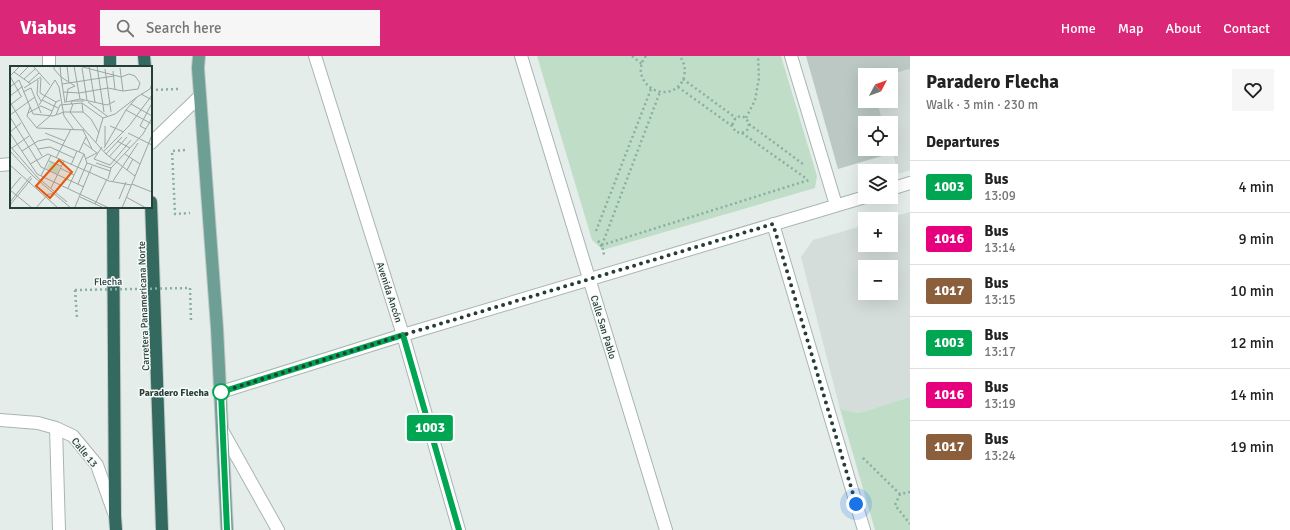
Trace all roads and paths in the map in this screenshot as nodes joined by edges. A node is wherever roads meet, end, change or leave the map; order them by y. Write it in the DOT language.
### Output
graph roads {
  1 [pos="50,56"];
  2 [pos="199,56"];
  3 [pos="315,56"];
  4 [pos="521,56"];
  5 [pos="632,56"];
  6 [pos="646,56"];
  7 [pos="680,56"];
  8 [pos="758,56"];
  9 [pos="791,56"];
  10 [pos="642,64"];
  11 [pos="49,66"];
  12 [pos="684,79"];
  13 [pos="678,87"];
  14 [pos="651,89"];
  15 [pos="152,90"];
  16 [pos="660,92"];
  17 [pos="200,93"];
  18 [pos="736,118"];
  19 [pos="746,118"];
  20 [pos="749,124"];
  21 [pos="732,126"];
  22 [pos="742,133"];
  23 [pos="152,142"];
  24 [pos="191,150"];
  25 [pos="804,165"];
  26 [pos="910,183"];
  27 [pos="898,187"];
  28 [pos="858,199"];
  29 [pos="836,205"];
  30 [pos="113,208"];
  31 [pos="151,208"];
  32 [pos="197,212"];
  33 [pos="773,224"];
  34 [pos="592,228"];
  35 [pos="594,235"];
  36 [pos="602,245"];
  37 [pos="589,279"];
  38 [pos="77,318"];
  39 [pos="191,320"];
  40 [pos="403,335"];
  41 [pos="221,392"];
  42 [pos="0,420"];
  43 [pos="56,428"];
  44 [pos="222,432"];
  45 [pos="840,452"];
  46 [pos="910,492"];
  47 [pos="900,494"];
  48 [pos="115,516"];
  49 [pos="910,524"];
  50 [pos="60,530"];
  51 [pos="116,530"];
  52 [pos="162,530"];
  53 [pos="227,530"];
  54 [pos="278,530"];
  55 [pos="459,530"];
  56 [pos="666,530"];
  57 [pos="864,530"];
  1 -- 11 [label="street"];
  2 -- 17 [label="main road"];
  3 -- 40 [label="street, Avenida Ancón"];
  4 -- 37 [label="street, Calle San Pablo"];
  5 -- 10 [label="path"];
  6 -- 10 [label="path"];
  7 -- 12 [label="path"];
  8 -- 19 [label="path"];
  9 -- 29 [label="street"];
  10 -- 14 [label="path"];
  12 -- 13 [label="path"];
  12 -- 18 [label="path"];
  13 -- 16 [label="path"];
  13 -- 21 [label="path"];
  14 -- 16 [label="path"];
  14 -- 35 [label="path"];
  15 -- 17 [label="path"];
  16 -- 36 [label="path"];
  17 -- 23 [label="street"];
  17 -- 41 [label="main road"];
  18 -- 19 [label="path"];
  18 -- 21 [label="path"];
  19 -- 20 [label="path"];
  20 -- 22 [label="path"];
  20 -- 25 [label="path"];
  21 -- 22 [label="path"];
  22 -- 36 [label="path"];
  24 -- 32 [label="path"];
  26 -- 27 [label="street"];
  28 -- 29 [label="street"];
  29 -- 33 [label="street"];
  30 -- 48 [label="highway"];
  31 -- 52 [label="highway, Carretera Panamericana Norte"];
  33 -- 37 [label="street"];
  33 -- 45 [label="street"];
  34 -- 35 [label="path"];
  35 -- 36 [label="path"];
  37 -- 40 [label="street"];
  37 -- 56 [label="street, Calle San Pablo"];
  38 -- 39 [label="path, Flecha, bridge"];
  40 -- 41 [label="street"];
  40 -- 55 [label="street, Avenida Ancón"];
  41 -- 44 [label="main road"];
  42 -- 43 [label="street, Calle 13"];
  43 -- 48 [label="street, Calle 13"];
  43 -- 50 [label="street"];
  44 -- 53 [label="main road"];
  44 -- 54 [label="street"];
  45 -- 47 [label="path"];
  45 -- 57 [label="street"];
  46 -- 47 [label="path"];
  47 -- 49 [label="path"];
  48 -- 51 [label="highway"];
}
